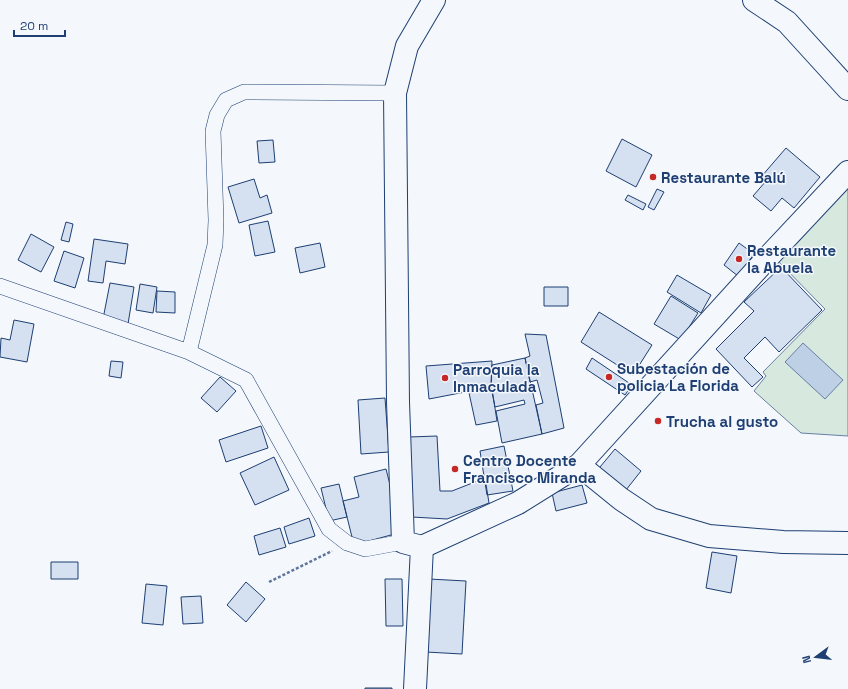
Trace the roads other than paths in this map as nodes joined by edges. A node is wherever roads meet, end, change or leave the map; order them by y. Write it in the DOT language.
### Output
graph roads {
  1 [pos="434,0"];
  2 [pos="754,0"];
  3 [pos="848,89"];
  4 [pos="395,93"];
  5 [pos="848,172"];
  6 [pos="0,286"];
  7 [pos="189,352"];
  8 [pos="579,465"];
  9 [pos="848,543"];
  10 [pos="412,545"];
  11 [pos="415,689"];
  1 -- 4 [label="street"];
  2 -- 3 [label="street"];
  4 -- 7 [label="street"];
  4 -- 10 [label="street"];
  5 -- 8 [label="street"];
  6 -- 7 [label="street"];
  7 -- 10 [label="street"];
  8 -- 9 [label="street"];
  8 -- 10 [label="street"];
  10 -- 11 [label="street"];
}
